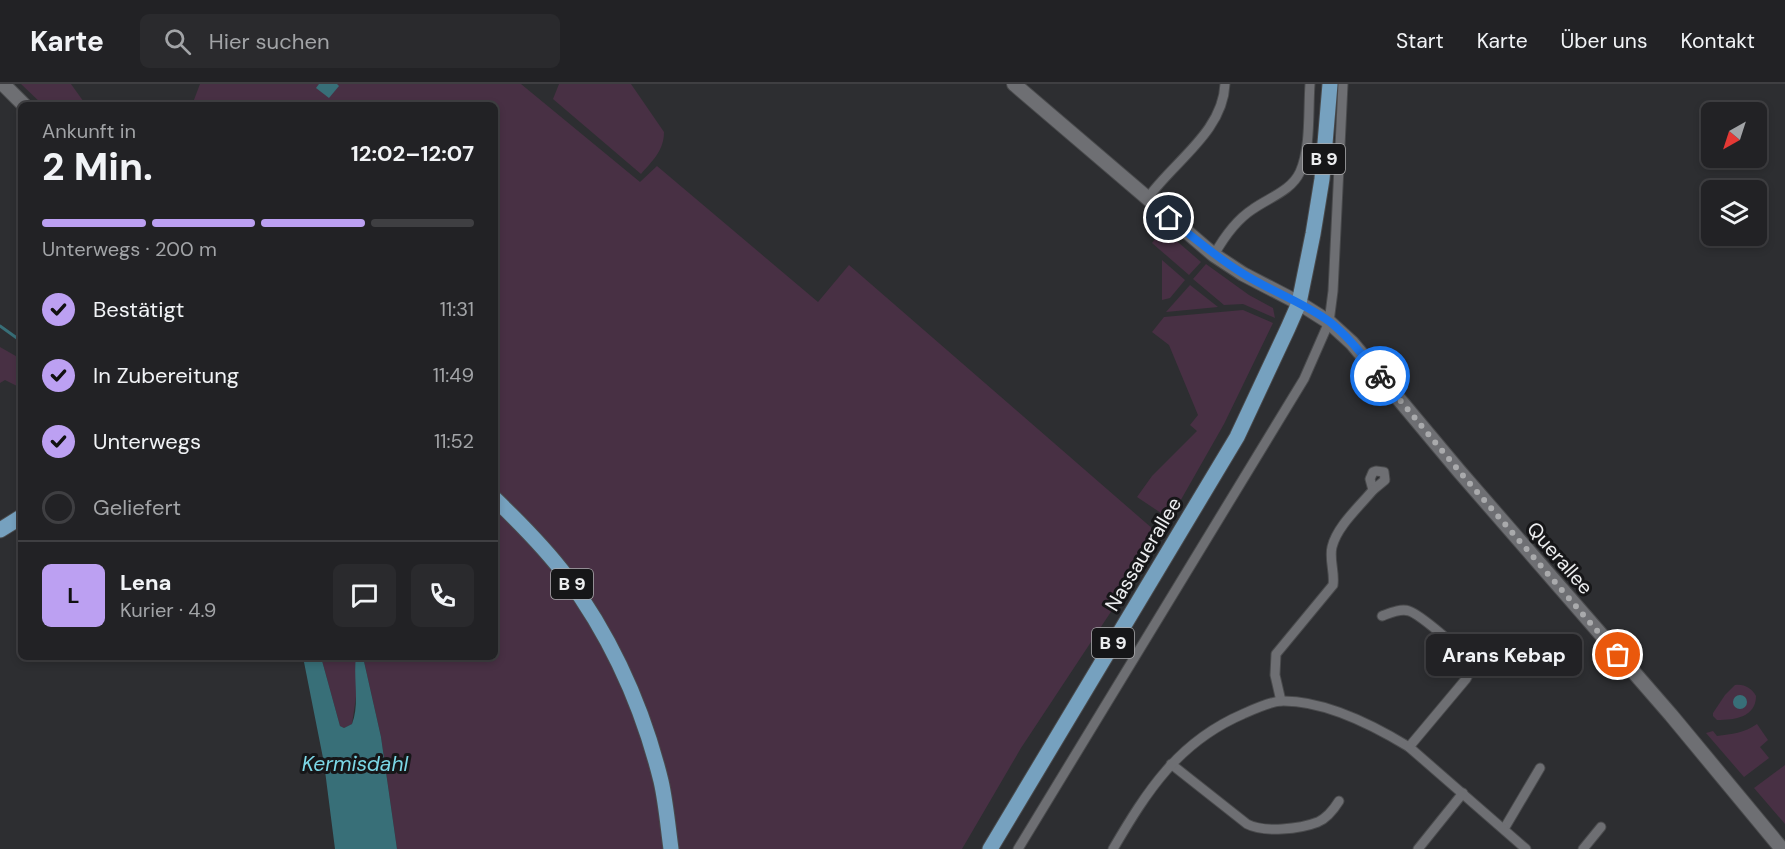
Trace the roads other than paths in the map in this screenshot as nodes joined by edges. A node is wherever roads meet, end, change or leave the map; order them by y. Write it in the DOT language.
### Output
graph roads {
  1 [pos="3,84"];
  2 [pos="1014,84"];
  3 [pos="1225,84"];
  4 [pos="1310,84"];
  5 [pos="1330,84"];
  6 [pos="1343,84"];
  7 [pos="21,102"];
  8 [pos="1146,199"];
  9 [pos="1214,255"];
  10 [pos="1299,303"];
  11 [pos="1333,326"];
  12 [pos="1373,490"];
  13 [pos="498,502"];
  14 [pos="18,519"];
  15 [pos="0,530"];
  16 [pos="1382,616"];
  17 [pos="1281,701"];
  18 [pos="1409,747"];
  19 [pos="1171,764"];
  20 [pos="1540,768"];
  21 [pos="1463,793"];
  22 [pos="1339,801"];
  23 [pos="1601,827"];
  24 [pos="1504,829"];
  25 [pos="671,849"];
  26 [pos="990,849"];
  27 [pos="1018,849"];
  28 [pos="1113,849"];
  29 [pos="1418,849"];
  30 [pos="1526,849"];
  31 [pos="1583,849"];
  32 [pos="1782,849"];
  1 -- 7 [label="street"];
  2 -- 8 [label="street, Querallee"];
  3 -- 8 [label="street"];
  4 -- 9 [label="street"];
  5 -- 10 [label="main road, B 9"];
  6 -- 11 [label="street"];
  8 -- 9 [label="street, Querallee"];
  9 -- 10 [label="street, Querallee"];
  10 -- 11 [label="street, Querallee"];
  10 -- 26 [label="main road, Nassauerallee / B 9"];
  11 -- 27 [label="street"];
  11 -- 32 [label="street, Querallee"];
  12 -- 17 [label="street"];
  13 -- 25 [label="main road, B 9"];
  14 -- 15 [label="main road"];
  16 -- 18 [label="street"];
  17 -- 18 [label="street"];
  17 -- 19 [label="street"];
  18 -- 21 [label="street"];
  19 -- 22 [label="street"];
  19 -- 28 [label="street"];
  20 -- 24 [label="street"];
  21 -- 24 [label="street"];
  21 -- 29 [label="street"];
  23 -- 31 [label="street"];
  24 -- 30 [label="street"];
}
